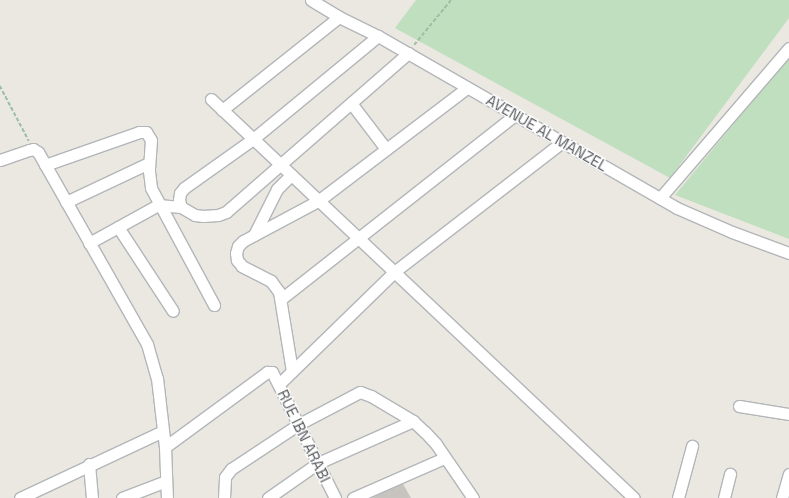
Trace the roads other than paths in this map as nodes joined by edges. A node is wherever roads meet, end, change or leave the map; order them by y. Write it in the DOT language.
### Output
graph roads {
  1 [pos="311,0"];
  2 [pos="339,17"];
  3 [pos="378,36"];
  4 [pos="789,48"];
  5 [pos="408,53"];
  6 [pos="467,88"];
  7 [pos="211,99"];
  8 [pos="351,103"];
  9 [pos="222,110"];
  10 [pos="515,115"];
  11 [pos="253,139"];
  12 [pos="562,142"];
  13 [pos="386,149"];
  14 [pos="0,160"];
  15 [pos="149,163"];
  16 [pos="45,165"];
  17 [pos="281,165"];
  18 [pos="291,175"];
  19 [pos="660,198"];
  20 [pos="318,201"];
  21 [pos="66,202"];
  22 [pos="159,205"];
  23 [pos="181,207"];
  24 [pos="118,227"];
  25 [pos="254,236"];
  26 [pos="358,238"];
  27 [pos="89,243"];
  28 [pos="789,253"];
  29 [pos="394,272"];
  30 [pos="281,299"];
  31 [pos="214,305"];
  32 [pos="173,311"];
  33 [pos="292,370"];
  34 [pos="276,378"];
  35 [pos="739,406"];
  36 [pos="789,414"];
  37 [pos="412,421"];
  38 [pos="298,424"];
  39 [pos="163,431"];
  40 [pos="692,446"];
  41 [pos="165,447"];
  42 [pos="444,458"];
  43 [pos="318,463"];
  44 [pos="89,464"];
  45 [pos="730,474"];
  46 [pos="789,474"];
  47 [pos="166,481"];
  48 [pos="20,498"];
  49 [pos="92,498"];
  50 [pos="122,498"];
  51 [pos="166,498"];
  52 [pos="224,498"];
  53 [pos="268,498"];
  54 [pos="335,498"];
  55 [pos="353,498"];
  56 [pos="473,498"];
  57 [pos="634,498"];
  58 [pos="678,498"];
  59 [pos="724,498"];
  60 [pos="782,498"];
  1 -- 2 [label="street, AVENUE AL MANZEL"];
  2 -- 3 [label="street, AVENUE AL MANZEL"];
  2 -- 9 [label="street"];
  3 -- 5 [label="street, AVENUE AL MANZEL"];
  3 -- 11 [label="street"];
  4 -- 19 [label="street"];
  5 -- 6 [label="street, AVENUE AL MANZEL"];
  5 -- 8 [label="street"];
  6 -- 10 [label="street, AVENUE AL MANZEL"];
  6 -- 13 [label="street"];
  7 -- 9 [label="street"];
  8 -- 13 [label="street"];
  8 -- 17 [label="street"];
  9 -- 11 [label="street"];
  10 -- 12 [label="street, AVENUE AL MANZEL"];
  10 -- 26 [label="street"];
  11 -- 17 [label="street"];
  11 -- 23 [label="street"];
  12 -- 19 [label="street, AVENUE AL MANZEL"];
  12 -- 29 [label="street"];
  13 -- 20 [label="street"];
  14 -- 16 [label="street"];
  15 -- 16 [label="street"];
  15 -- 21 [label="street"];
  15 -- 22 [label="street"];
  16 -- 21 [label="street"];
  17 -- 18 [label="street"];
  17 -- 23 [label="street"];
  18 -- 20 [label="street"];
  18 -- 25 [label="street"];
  19 -- 28 [label="street, AVENUE AL MANZEL"];
  20 -- 25 [label="street"];
  20 -- 26 [label="street"];
  21 -- 27 [label="street"];
  22 -- 23 [label="street"];
  22 -- 24 [label="street"];
  22 -- 31 [label="street"];
  24 -- 27 [label="street"];
  24 -- 32 [label="street"];
  25 -- 30 [label="street"];
  26 -- 29 [label="street"];
  26 -- 30 [label="street"];
  27 -- 39 [label="street"];
  29 -- 33 [label="street"];
  29 -- 57 [label="street"];
  30 -- 33 [label="street"];
  33 -- 34 [label="street"];
  34 -- 38 [label="street, RUE IBN ARABI"];
  34 -- 41 [label="street"];
  35 -- 36 [label="street"];
  37 -- 38 [label="street"];
  37 -- 42 [label="street"];
  37 -- 43 [label="street"];
  38 -- 43 [label="street, RUE IBN ARABI"];
  38 -- 52 [label="street"];
  39 -- 41 [label="street"];
  39 -- 44 [label="street"];
  40 -- 58 [label="street"];
  41 -- 47 [label="street"];
  42 -- 55 [label="street"];
  42 -- 56 [label="street"];
  43 -- 53 [label="street"];
  43 -- 54 [label="street, RUE IBN ARABI"];
  44 -- 48 [label="street"];
  44 -- 49 [label="street"];
  45 -- 59 [label="street"];
  46 -- 60 [label="street"];
  47 -- 50 [label="street"];
  47 -- 51 [label="street"];
}
